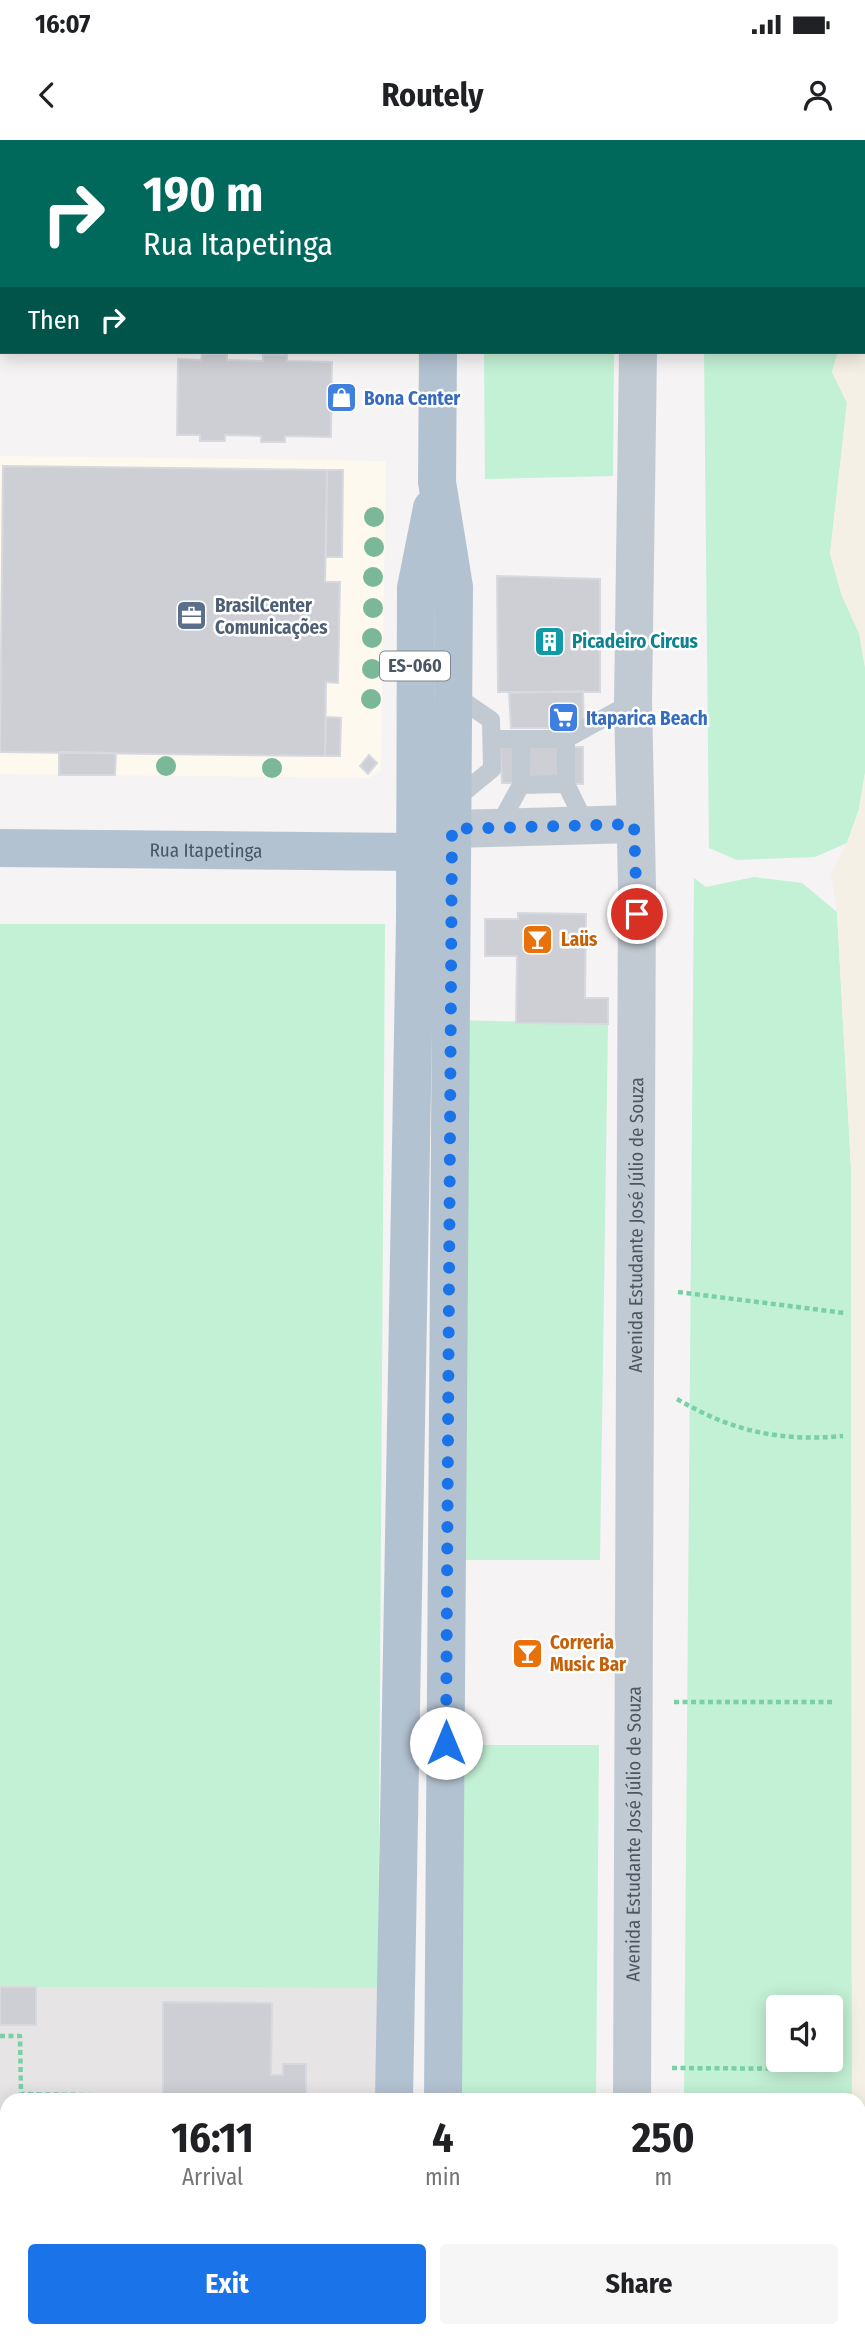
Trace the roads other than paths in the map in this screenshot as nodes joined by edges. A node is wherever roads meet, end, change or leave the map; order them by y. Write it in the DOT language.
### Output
graph roads {
  1 [pos="438,354"];
  2 [pos="638,354"];
  3 [pos="437,482"];
  4 [pos="453,694"];
  5 [pos="633,702"];
  6 [pos="492,738"];
  7 [pos="521,739"];
  8 [pos="566,739"];
  9 [pos="566,784"];
  10 [pos="521,785"];
  11 [pos="452,815"];
  12 [pos="634,824"];
  13 [pos="498,827"];
  14 [pos="587,827"];
  15 [pos="0,848"];
  16 [pos="415,852"];
  17 [pos="394,2093"];
  18 [pos="443,2093"];
  19 [pos="632,2093"];
  1 -- 3 [label="main road, ES-060"];
  2 -- 5 [label="street, Avenida Estudante José Júlio de Souza"];
  3 -- 4 [label="main road, ES-060"];
  3 -- 16 [label="main road, ES-060"];
  4 -- 6 [label="lane"];
  4 -- 11 [label="main road, ES-060"];
  5 -- 8 [label="lane"];
  5 -- 12 [label="street, Avenida Estudante José Júlio de Souza"];
  6 -- 7 [label="lane"];
  6 -- 11 [label="lane"];
  7 -- 8 [label="lane"];
  7 -- 10 [label="lane"];
  8 -- 9 [label="lane"];
  9 -- 10 [label="lane"];
  9 -- 14 [label="lane"];
  10 -- 13 [label="lane"];
  11 -- 13 [label="street"];
  11 -- 18 [label="main road, ES-060"];
  12 -- 14 [label="street"];
  12 -- 19 [label="street, Avenida Estudante José Júlio de Souza"];
  13 -- 14 [label="street"];
  15 -- 16 [label="main road, Rua Itapetinga"];
  16 -- 17 [label="main road, ES-060"];
}
